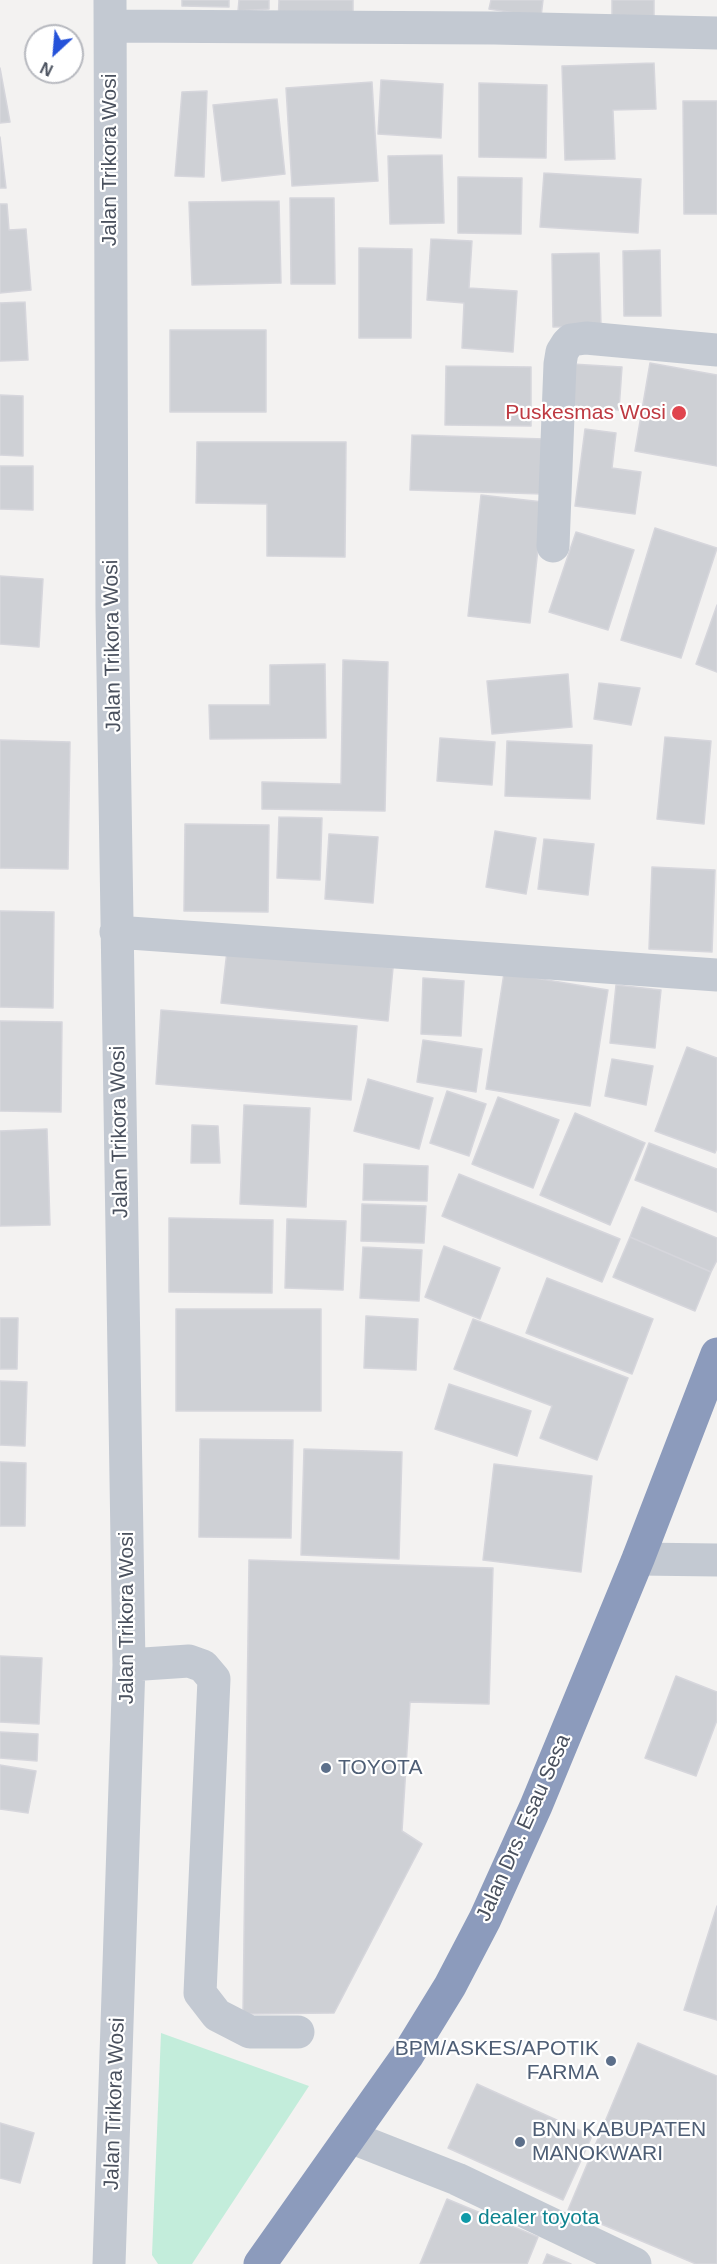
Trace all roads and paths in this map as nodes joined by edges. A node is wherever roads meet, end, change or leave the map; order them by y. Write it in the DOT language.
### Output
graph roads {
  1 [pos="110,13"];
  2 [pos="717,33"];
  3 [pos="717,350"];
  4 [pos="553,546"];
  5 [pos="116,932"];
  6 [pos="717,975"];
  7 [pos="717,1354"];
  8 [pos="638,1559"];
  9 [pos="717,1560"];
  10 [pos="129,1665"];
  11 [pos="298,2032"];
  12 [pos="350,2137"];
  13 [pos="266,2262"];
  14 [pos="109,2264"];
  15 [pos="635,2264"];
  1 -- 2 [label="street"];
  1 -- 5 [label="street, Jalan Trikora Wosi"];
  3 -- 4 [label="street"];
  5 -- 6 [label="street"];
  5 -- 10 [label="street, Jalan Trikora Wosi"];
  7 -- 8 [label="highway, Jalan Drs. Esau Sesa"];
  8 -- 9 [label="street"];
  8 -- 12 [label="highway, Jalan Drs. Esau Sesa"];
  10 -- 11 [label="street"];
  10 -- 14 [label="street, Jalan Trikora Wosi"];
  12 -- 13 [label="highway, Jalan Drs. Esau Sesa"];
  12 -- 15 [label="street"];
}
